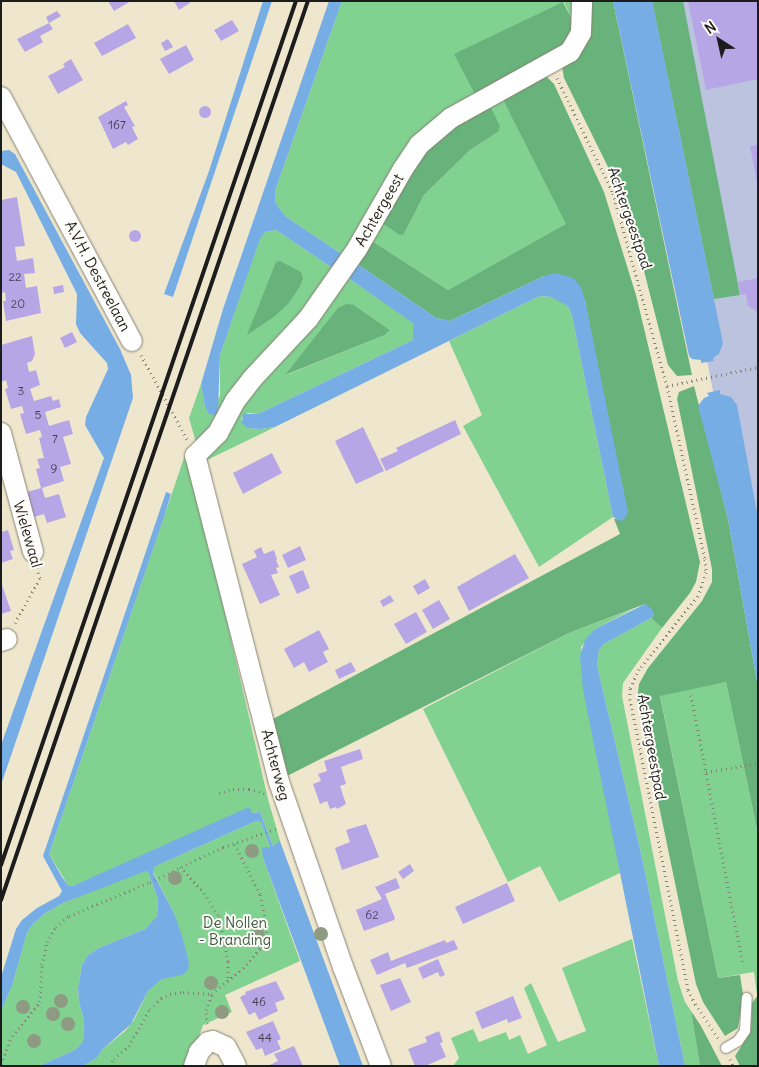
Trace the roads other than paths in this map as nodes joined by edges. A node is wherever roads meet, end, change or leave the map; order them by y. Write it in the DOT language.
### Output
graph roads {
  1 [pos="582,1"];
  2 [pos="1,97"];
  3 [pos="132,341"];
  4 [pos="1,433"];
  5 [pos="195,456"];
  6 [pos="6,476"];
  7 [pos="33,552"];
  8 [pos="747,998"];
  9 [pos="726,1048"];
  10 [pos="194,1066"];
  11 [pos="236,1066"];
  12 [pos="381,1066"];
  1 -- 5 [label="street, Achtergeest"];
  2 -- 3 [label="street, A.V.H. Destreelaan"];
  4 -- 6 [label="street, Wielewaal"];
  5 -- 12 [label="street, Achterweg"];
  6 -- 7 [label="street, Wielewaal"];
  8 -- 9 [label="lane"];
  10 -- 11 [label="street"];
}
